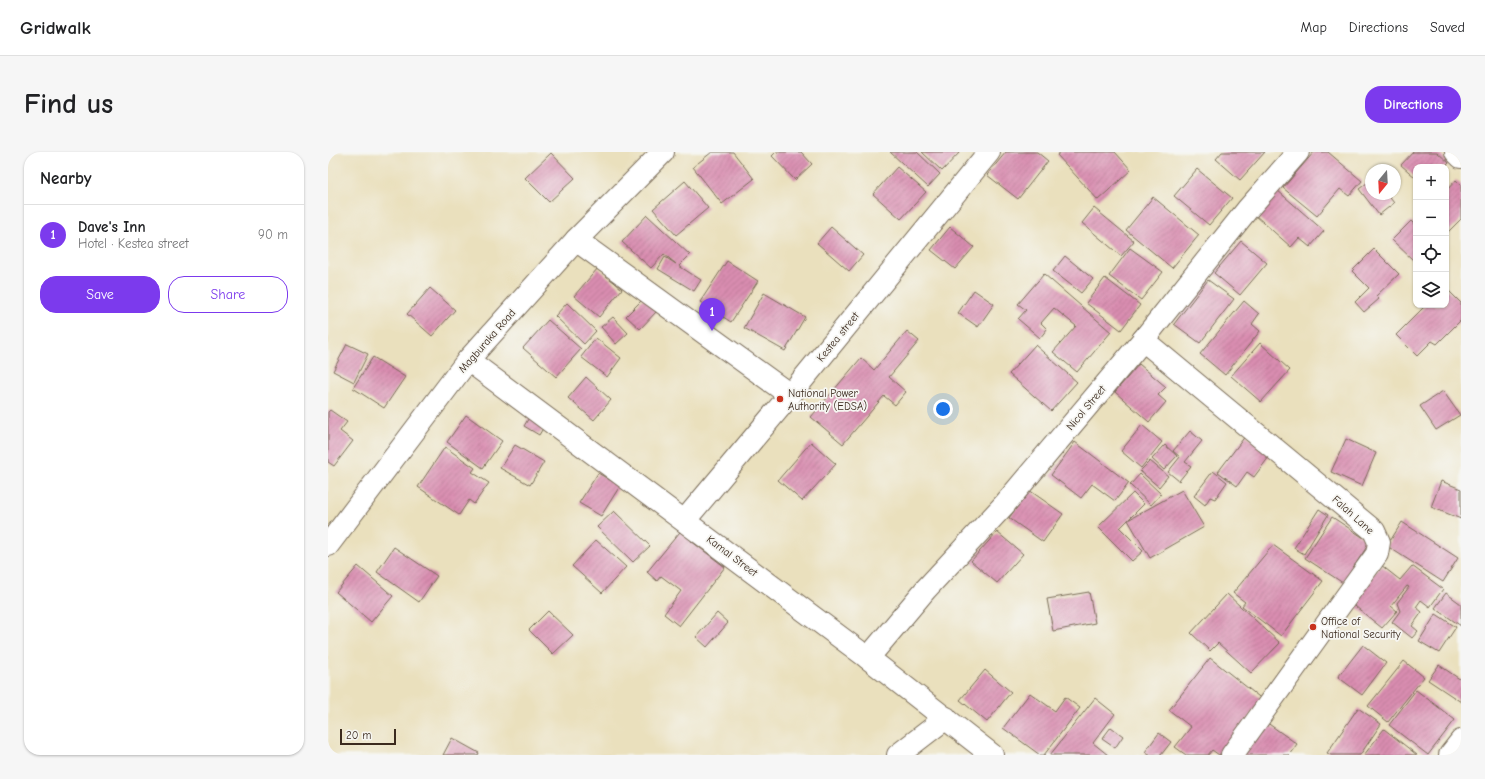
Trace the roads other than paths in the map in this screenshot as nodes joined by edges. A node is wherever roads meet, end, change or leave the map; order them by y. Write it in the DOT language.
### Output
graph roads {
  1 [pos="663,152"];
  2 [pos="989,152"];
  3 [pos="1298,152"];
  4 [pos="1456,152"];
  5 [pos="1461,157"];
  6 [pos="576,240"];
  7 [pos="1143,340"];
  8 [pos="468,360"];
  9 [pos="790,395"];
  10 [pos="685,520"];
  11 [pos="328,545"];
  12 [pos="868,658"];
  13 [pos="946,718"];
  14 [pos="1461,741"];
  15 [pos="898,755"];
  16 [pos="992,755"];
  17 [pos="1232,755"];
  18 [pos="1450,755"];
  1 -- 6 [label="street, Magburaka Road"];
  2 -- 9 [label="street, Kestea street"];
  3 -- 7 [label="street, Nicol Street"];
  4 -- 5 [label="street"];
  6 -- 8 [label="street, Magburaka Road"];
  6 -- 9 [label="street"];
  7 -- 12 [label="street, Nicol Street"];
  7 -- 17 [label="street, Falah Lane"];
  8 -- 10 [label="street, Kamal Street"];
  8 -- 11 [label="street, Magburaka Road"];
  9 -- 10 [label="street, Kestea street"];
  10 -- 12 [label="street, Kamal Street"];
  12 -- 13 [label="street, Kamal Street"];
  13 -- 15 [label="street"];
  13 -- 16 [label="street, Kamal Street"];
  14 -- 18 [label="street"];
}
